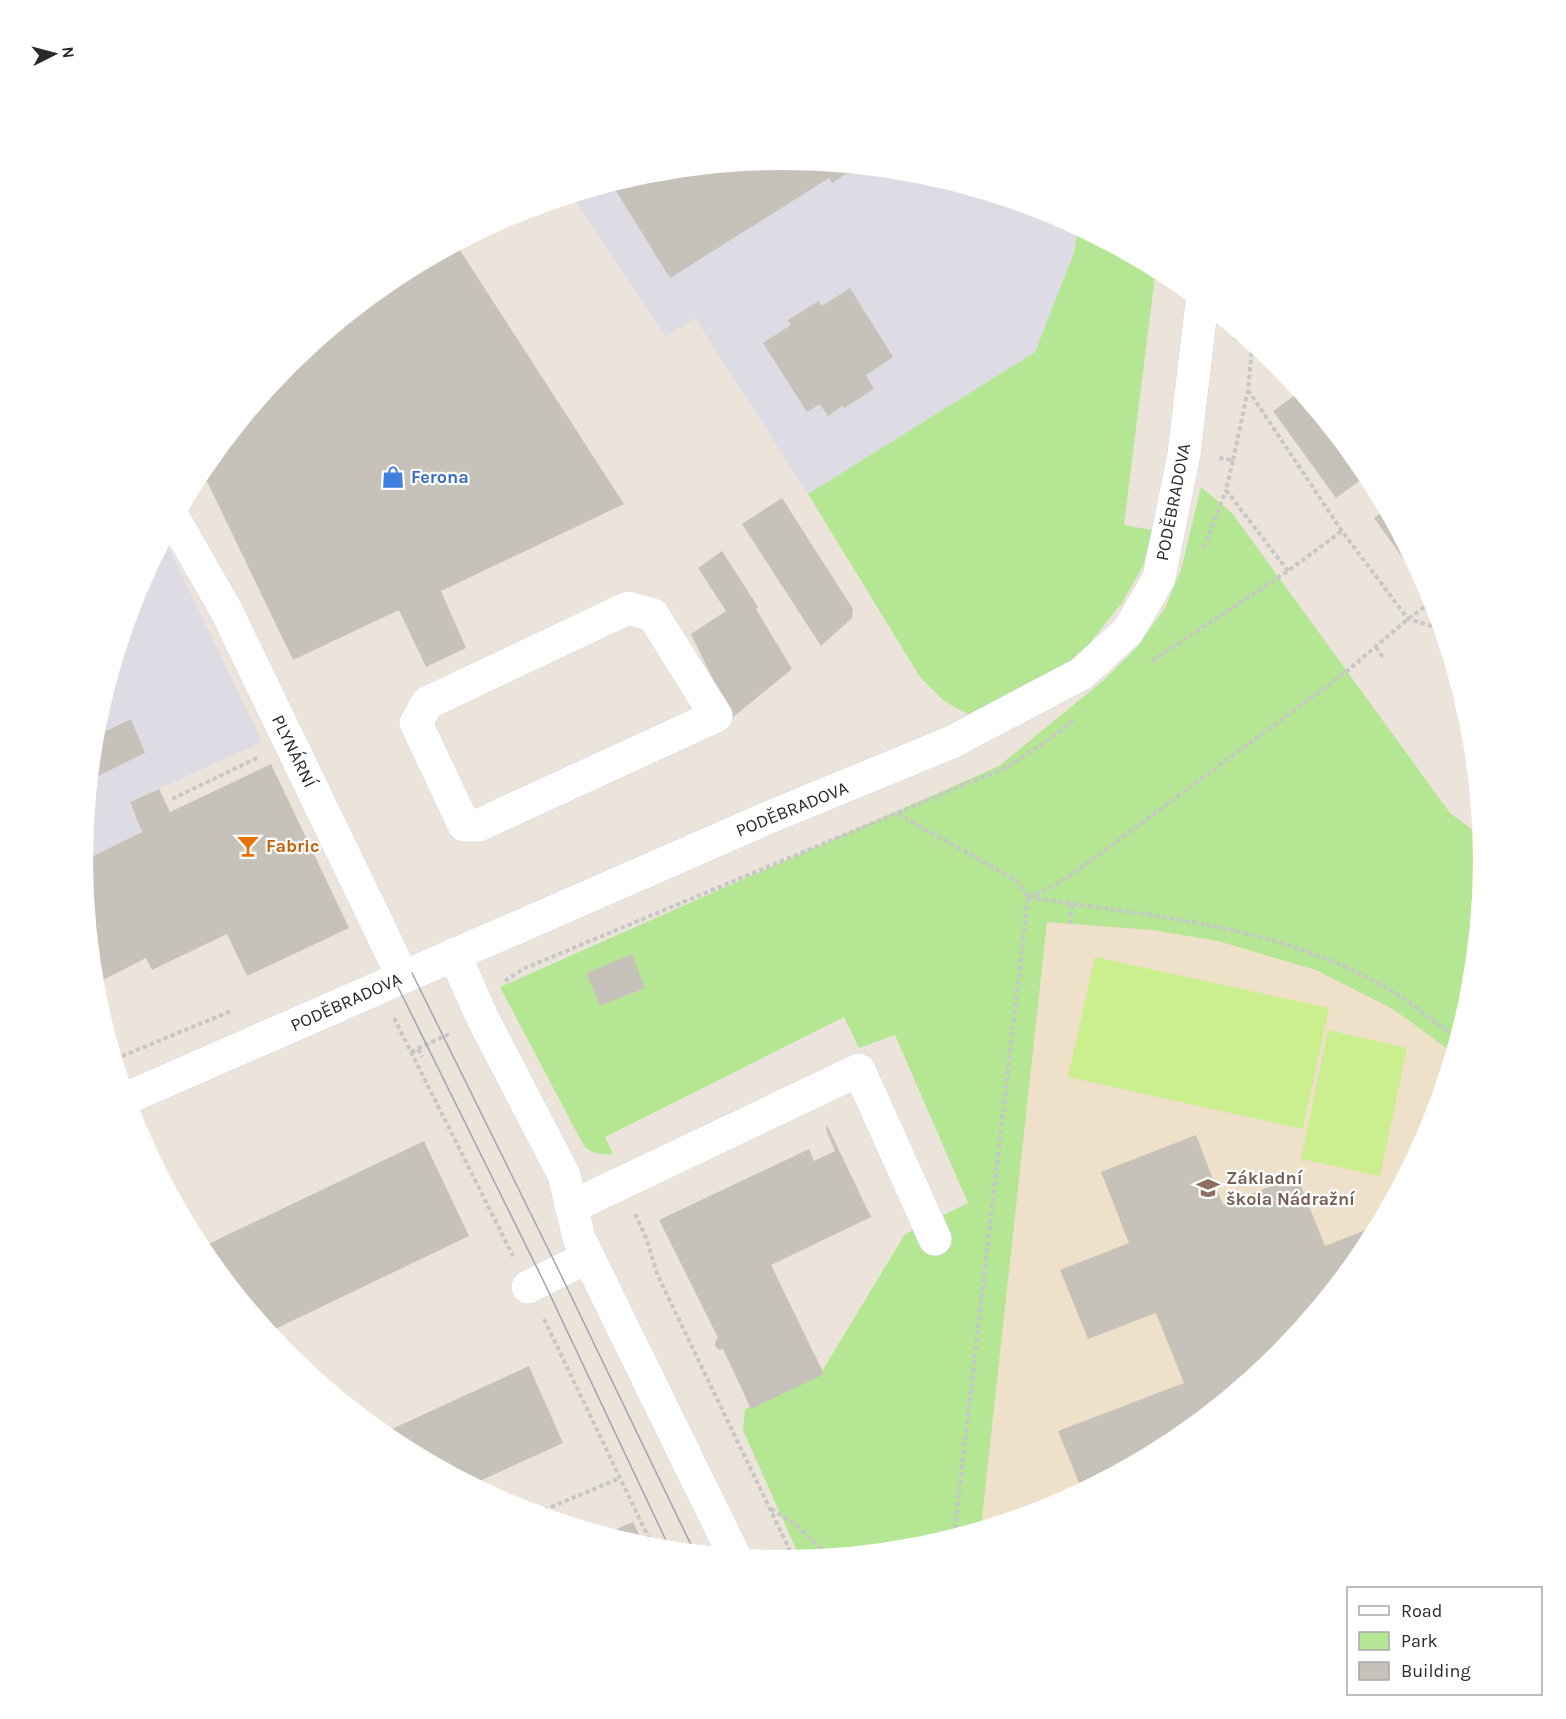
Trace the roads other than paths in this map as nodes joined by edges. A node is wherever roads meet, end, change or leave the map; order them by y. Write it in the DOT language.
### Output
graph roads {
  1 [pos="1201,311"];
  2 [pos="178,527"];
  3 [pos="416,723"];
  4 [pos="454,954"];
  5 [pos="403,977"];
  6 [pos="135,1094"];
  7 [pos="571,1207"];
  8 [pos="935,1239"];
  9 [pos="588,1257"];
  10 [pos="528,1287"];
  11 [pos="730,1547"];
  1 -- 4 [label="street, PODĚBRADOVA"];
  2 -- 5 [label="street, PLYNÁRNÍ"];
  3 -- 3 [label="street"];
  4 -- 5 [label="street, PODĚBRADOVA"];
  4 -- 7 [label="street"];
  5 -- 6 [label="street, PODĚBRADOVA"];
  7 -- 8 [label="street"];
  7 -- 9 [label="street"];
  9 -- 10 [label="street"];
  9 -- 11 [label="street"];
}
